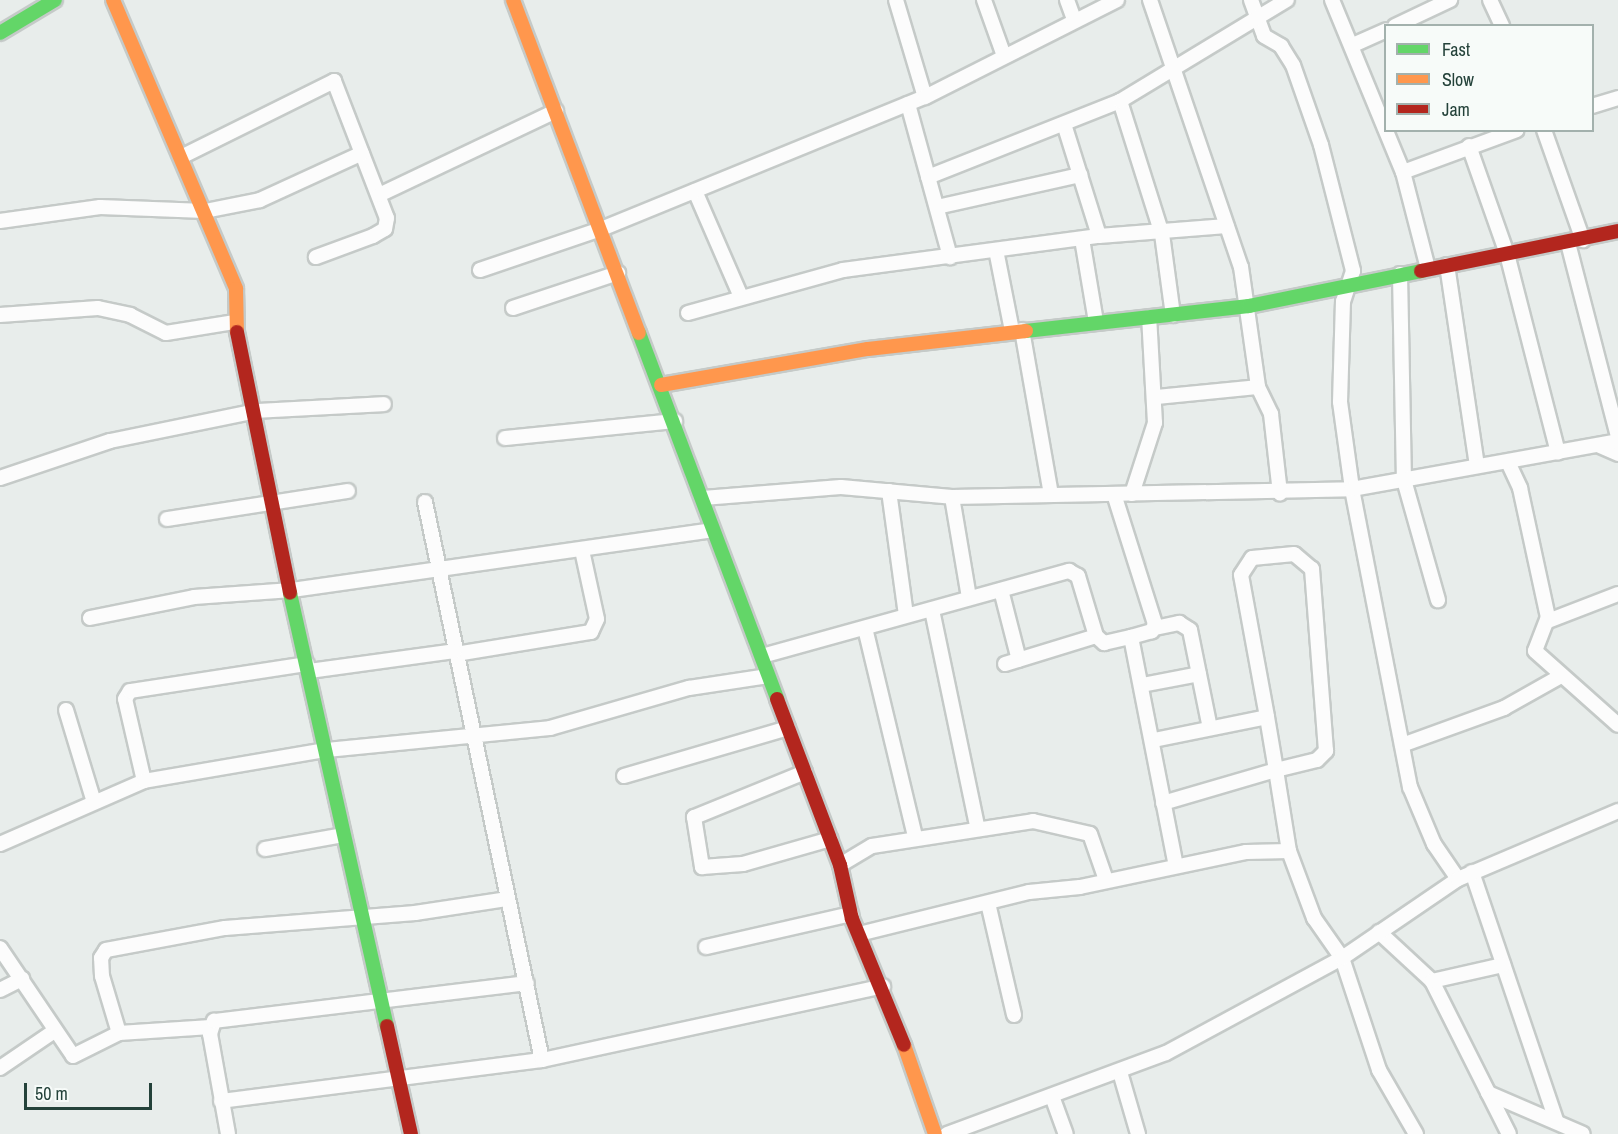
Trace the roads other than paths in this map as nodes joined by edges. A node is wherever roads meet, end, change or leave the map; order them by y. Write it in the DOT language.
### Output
graph roads {
  1 [pos="55,0"];
  2 [pos="113,0"];
  3 [pos="513,0"];
  4 [pos="896,0"];
  5 [pos="984,0"];
  6 [pos="1067,0"];
  7 [pos="1117,0"];
  8 [pos="1150,0"];
  9 [pos="1251,0"];
  10 [pos="1287,0"];
  11 [pos="1332,0"];
  12 [pos="1450,0"];
  13 [pos="1495,2"];
  14 [pos="1257,17"];
  15 [pos="1074,19"];
  16 [pos="1399,24"];
  17 [pos="1501,24"];
  18 [pos="1384,31"];
  19 [pos="0,33"];
  20 [pos="1353,45"];
  21 [pos="1004,56"];
  22 [pos="1172,71"];
  23 [pos="925,97"];
  24 [pos="1615,99"];
  25 [pos="1120,101"];
  26 [pos="908,104"];
  27 [pos="1379,104"];
  28 [pos="1594,106"];
  29 [pos="556,111"];
  30 [pos="1618,113"];
  31 [pos="1384,118"];
  32 [pos="1064,124"];
  33 [pos="1389,132"];
  34 [pos="1511,132"];
  35 [pos="1545,132"];
  36 [pos="1469,146"];
  37 [pos="362,153"];
  38 [pos="181,157"];
  39 [pos="1403,172"];
  40 [pos="1080,176"];
  41 [pos="928,177"];
  42 [pos="695,191"];
  43 [pos="379,195"];
  44 [pos="937,207"];
  45 [pos="205,211"];
  46 [pos="0,221"];
  47 [pos="1227,226"];
  48 [pos="601,230"];
  49 [pos="1618,231"];
  50 [pos="1162,234"];
  51 [pos="1099,236"];
  52 [pos="1082,238"];
  53 [pos="1583,240"];
  54 [pos="1568,243"];
  55 [pos="996,250"];
  56 [pos="1507,254"];
  57 [pos="316,257"];
  58 [pos="950,257"];
  59 [pos="1447,265"];
  60 [pos="1428,269"];
  61 [pos="480,270"];
  62 [pos="618,273"];
  63 [pos="1400,274"];
  64 [pos="1347,284"];
  65 [pos="741,297"];
  66 [pos="1249,306"];
  67 [pos="513,308"];
  68 [pos="688,314"];
  69 [pos="0,315"];
  70 [pos="1173,315"];
  71 [pos="1149,317"];
  72 [pos="235,322"];
  73 [pos="1096,322"];
  74 [pos="1017,330"];
  75 [pos="661,385"];
  76 [pos="1258,387"];
  77 [pos="1156,397"];
  78 [pos="384,405"];
  79 [pos="256,411"];
  80 [pos="675,422"];
  81 [pos="505,438"];
  82 [pos="1618,439"];
  83 [pos="1598,445"];
  84 [pos="1558,453"];
  85 [pos="1618,454"];
  86 [pos="1508,462"];
  87 [pos="1477,466"];
  88 [pos="0,478"];
  89 [pos="1404,480"];
  90 [pos="1352,489"];
  91 [pos="348,491"];
  92 [pos="889,491"];
  93 [pos="1280,493"];
  94 [pos="1051,494"];
  95 [pos="1114,494"];
  96 [pos="1132,494"];
  97 [pos="952,497"];
  98 [pos="703,498"];
  99 [pos="425,502"];
  100 [pos="270,503"];
  101 [pos="167,519"];
  102 [pos="712,530"];
  103 [pos="582,550"];
  104 [pos="437,571"];
  105 [pos="292,590"];
  106 [pos="1001,590"];
  107 [pos="1618,594"];
  108 [pos="969,598"];
  109 [pos="1438,600"];
  110 [pos="932,610"];
  111 [pos="906,615"];
  112 [pos="90,618"];
  113 [pos="1548,621"];
  114 [pos="865,628"];
  115 [pos="1155,628"];
  116 [pos="1096,636"];
  117 [pos="1131,638"];
  118 [pos="456,653"];
  119 [pos="762,656"];
  120 [pos="1019,660"];
  121 [pos="1005,664"];
  122 [pos="308,668"];
  123 [pos="1199,674"];
  124 [pos="768,676"];
  125 [pos="1561,676"];
  126 [pos="1142,685"];
  127 [pos="66,710"];
  128 [pos="1267,717"];
  129 [pos="1618,725"];
  130 [pos="788,728"];
  131 [pos="1210,728"];
  132 [pos="474,736"];
  133 [pos="1154,740"];
  134 [pos="1402,745"];
  135 [pos="326,750"];
  136 [pos="1276,770"];
  137 [pos="805,772"];
  138 [pos="624,776"];
  139 [pos="144,781"];
  140 [pos="94,802"];
  141 [pos="1163,802"];
  142 [pos="1618,811"];
  143 [pos="977,826"];
  144 [pos="343,835"];
  145 [pos="915,837"];
  146 [pos="830,839"];
  147 [pos="0,844"];
  148 [pos="265,849"];
  149 [pos="1290,851"];
  150 [pos="840,865"];
  151 [pos="1176,866"];
  152 [pos="1472,872"];
  153 [pos="1458,879"];
  154 [pos="1106,880"];
  155 [pos="508,899"];
  156 [pos="988,903"];
  157 [pos="851,914"];
  158 [pos="363,918"];
  159 [pos="1378,932"];
  160 [pos="859,934"];
  161 [pos="706,947"];
  162 [pos="0,948"];
  163 [pos="1342,958"];
  164 [pos="1503,964"];
  165 [pos="22,979"];
  166 [pos="1432,981"];
  167 [pos="526,983"];
  168 [pos="883,986"];
  169 [pos="0,990"];
  170 [pos="381,1002"];
  171 [pos="1014,1015"];
  172 [pos="211,1027"];
  173 [pos="53,1032"];
  174 [pos="119,1033"];
  175 [pos="542,1060"];
  176 [pos="0,1068"];
  177 [pos="1120,1072"];
  178 [pos="399,1079"];
  179 [pos="1488,1093"];
  180 [pos="1053,1099"];
  181 [pos="221,1101"];
  182 [pos="1556,1120"];
  183 [pos="228,1134"];
  184 [pos="411,1134"];
  185 [pos="935,1134"];
  186 [pos="947,1134"];
  187 [pos="1066,1134"];
  188 [pos="1138,1134"];
  189 [pos="1416,1134"];
  190 [pos="1509,1134"];
  191 [pos="1583,1134"];
  1 -- 19 [label="street"];
  2 -- 38 [label="street"];
  3 -- 29 [label="street"];
  4 -- 23 [label="street"];
  5 -- 21 [label="street"];
  6 -- 15 [label="street"];
  7 -- 15 [label="street"];
  8 -- 22 [label="street"];
  9 -- 14 [label="street"];
  10 -- 14 [label="street"];
  11 -- 20 [label="street"];
  12 -- 16 [label="street"];
  13 -- 17 [label="street"];
  14 -- 22 [label="street"];
  14 -- 64 [label="street"];
  15 -- 21 [label="street"];
  18 -- 20 [label="street"];
  20 -- 27 [label="street"];
  21 -- 23 [label="street"];
  22 -- 25 [label="street"];
  22 -- 47 [label="street"];
  23 -- 26 [label="street"];
  24 -- 28 [label="street"];
  24 -- 30 [label="street"];
  25 -- 32 [label="street"];
  25 -- 50 [label="street"];
  26 -- 41 [label="street"];
  26 -- 42 [label="street"];
  27 -- 31 [label="street"];
  29 -- 43 [label="street"];
  29 -- 48 [label="street"];
  32 -- 40 [label="street"];
  32 -- 41 [label="street"];
  33 -- 39 [label="street"];
  34 -- 36 [label="street"];
  35 -- 53 [label="street"];
  36 -- 39 [label="street"];
  36 -- 56 [label="street"];
  37 -- 38 [label="street"];
  37 -- 43 [label="street"];
  37 -- 45 [label="street"];
  38 -- 45 [label="street"];
  39 -- 60 [label="street"];
  40 -- 44 [label="street"];
  40 -- 51 [label="street"];
  41 -- 44 [label="street"];
  42 -- 48 [label="street"];
  42 -- 65 [label="street"];
  43 -- 57 [label="street"];
  44 -- 58 [label="street"];
  45 -- 46 [label="street"];
  45 -- 72 [label="street"];
  47 -- 50 [label="street"];
  47 -- 66 [label="street"];
  48 -- 61 [label="street"];
  48 -- 62 [label="street"];
  49 -- 53 [label="street"];
  50 -- 51 [label="street"];
  50 -- 70 [label="street"];
  51 -- 52 [label="street"];
  52 -- 55 [label="street"];
  52 -- 73 [label="street"];
  53 -- 54 [label="street"];
  54 -- 56 [label="street"];
  54 -- 82 [label="street"];
  55 -- 58 [label="street"];
  55 -- 74 [label="street"];
  56 -- 59 [label="street"];
  56 -- 84 [label="street"];
  58 -- 65 [label="street"];
  59 -- 60 [label="street"];
  59 -- 87 [label="street"];
  60 -- 63 [label="street"];
  62 -- 67 [label="street"];
  62 -- 75 [label="street"];
  63 -- 64 [label="street"];
  63 -- 89 [label="street"];
  64 -- 66 [label="street"];
  64 -- 90 [label="street"];
  65 -- 68 [label="street"];
  66 -- 70 [label="street"];
  66 -- 76 [label="street"];
  69 -- 72 [label="street"];
  70 -- 71 [label="street"];
  71 -- 73 [label="street"];
  71 -- 77 [label="street"];
  72 -- 79 [label="street"];
  73 -- 74 [label="street"];
  74 -- 75 [label="street"];
  74 -- 94 [label="street"];
  75 -- 80 [label="street"];
  76 -- 77 [label="street"];
  76 -- 93 [label="street"];
  77 -- 96 [label="street"];
  78 -- 79 [label="street"];
  79 -- 88 [label="street"];
  79 -- 100 [label="street"];
  80 -- 81 [label="street"];
  80 -- 98 [label="street"];
  82 -- 83 [label="street"];
  83 -- 84 [label="street"];
  83 -- 85 [label="street"];
  84 -- 86 [label="street"];
  86 -- 87 [label="street"];
  86 -- 113 [label="street"];
  87 -- 89 [label="street"];
  89 -- 90 [label="street"];
  89 -- 109 [label="street"];
  90 -- 93 [label="street"];
  90 -- 134 [label="street"];
  91 -- 100 [label="street"];
  92 -- 97 [label="street"];
  92 -- 98 [label="street"];
  92 -- 111 [label="street"];
  93 -- 96 [label="street"];
  94 -- 95 [label="street"];
  94 -- 97 [label="street"];
  95 -- 96 [label="street"];
  95 -- 115 [label="street"];
  97 -- 108 [label="street"];
  98 -- 102 [label="street"];
  99 -- 104 [label="street"];
  100 -- 101 [label="street"];
  100 -- 105 [label="street"];
  102 -- 103 [label="street"];
  102 -- 119 [label="street"];
  103 -- 104 [label="street"];
  103 -- 118 [label="street"];
  104 -- 105 [label="street"];
  104 -- 118 [label="street"];
  105 -- 112 [label="street"];
  105 -- 122 [label="street"];
  106 -- 108 [label="street"];
  106 -- 116 [label="street"];
  106 -- 120 [label="street"];
  107 -- 113 [label="street"];
  108 -- 110 [label="street"];
  110 -- 111 [label="street"];
  110 -- 143 [label="street"];
  111 -- 114 [label="street"];
  113 -- 125 [label="street"];
  114 -- 119 [label="street"];
  114 -- 145 [label="street"];
  115 -- 117 [label="street"];
  115 -- 123 [label="street"];
  116 -- 117 [label="street"];
  116 -- 120 [label="street"];
  117 -- 126 [label="street"];
  118 -- 122 [label="street"];
  118 -- 132 [label="street"];
  119 -- 124 [label="street"];
  120 -- 121 [label="street"];
  122 -- 135 [label="street"];
  122 -- 139 [label="street"];
  123 -- 126 [label="street"];
  123 -- 131 [label="street"];
  124 -- 130 [label="street"];
  124 -- 132 [label="street"];
  125 -- 129 [label="street"];
  125 -- 134 [label="street"];
  126 -- 133 [label="street"];
  127 -- 140 [label="street"];
  128 -- 131 [label="street"];
  128 -- 136 [label="street"];
  128 -- 136 [label="street"];
  130 -- 137 [label="street"];
  130 -- 138 [label="street"];
  131 -- 133 [label="street"];
  132 -- 135 [label="street"];
  132 -- 155 [label="street"];
  133 -- 141 [label="street"];
  134 -- 153 [label="street"];
  135 -- 139 [label="street"];
  135 -- 144 [label="street"];
  136 -- 141 [label="street"];
  136 -- 149 [label="street"];
  137 -- 146 [label="street"];
  137 -- 146 [label="street"];
  139 -- 140 [label="street"];
  140 -- 147 [label="street"];
  141 -- 151 [label="street"];
  142 -- 152 [label="street"];
  143 -- 145 [label="street"];
  143 -- 154 [label="street"];
  144 -- 148 [label="street"];
  144 -- 158 [label="street"];
  145 -- 150 [label="street"];
  146 -- 150 [label="street"];
  149 -- 151 [label="street"];
  149 -- 163 [label="street"];
  150 -- 157 [label="street"];
  151 -- 154 [label="street"];
  152 -- 153 [label="street"];
  152 -- 164 [label="street"];
  153 -- 159 [label="street"];
  154 -- 156 [label="street"];
  155 -- 158 [label="street"];
  155 -- 167 [label="street"];
  156 -- 160 [label="street"];
  156 -- 171 [label="street"];
  157 -- 160 [label="street"];
  157 -- 161 [label="street"];
  158 -- 170 [label="street"];
  158 -- 174 [label="street"];
  159 -- 163 [label="street"];
  159 -- 166 [label="street"];
  160 -- 168 [label="street"];
  162 -- 165 [label="street"];
  163 -- 177 [label="street"];
  163 -- 189 [label="street"];
  164 -- 166 [label="street"];
  164 -- 182 [label="street"];
  165 -- 169 [label="street"];
  165 -- 173 [label="street"];
  166 -- 179 [label="street"];
  167 -- 170 [label="street"];
  167 -- 175 [label="street"];
  168 -- 175 [label="street"];
  168 -- 185 [label="street"];
  170 -- 172 [label="street"];
  170 -- 178 [label="street"];
  172 -- 174 [label="street"];
  172 -- 181 [label="street"];
  173 -- 174 [label="street"];
  173 -- 176 [label="street"];
  175 -- 178 [label="street"];
  177 -- 180 [label="street"];
  177 -- 188 [label="street"];
  178 -- 181 [label="street"];
  178 -- 184 [label="street"];
  179 -- 182 [label="street"];
  179 -- 190 [label="street"];
  180 -- 186 [label="street"];
  180 -- 187 [label="street"];
  181 -- 183 [label="street"];
  182 -- 191 [label="street"];
}
